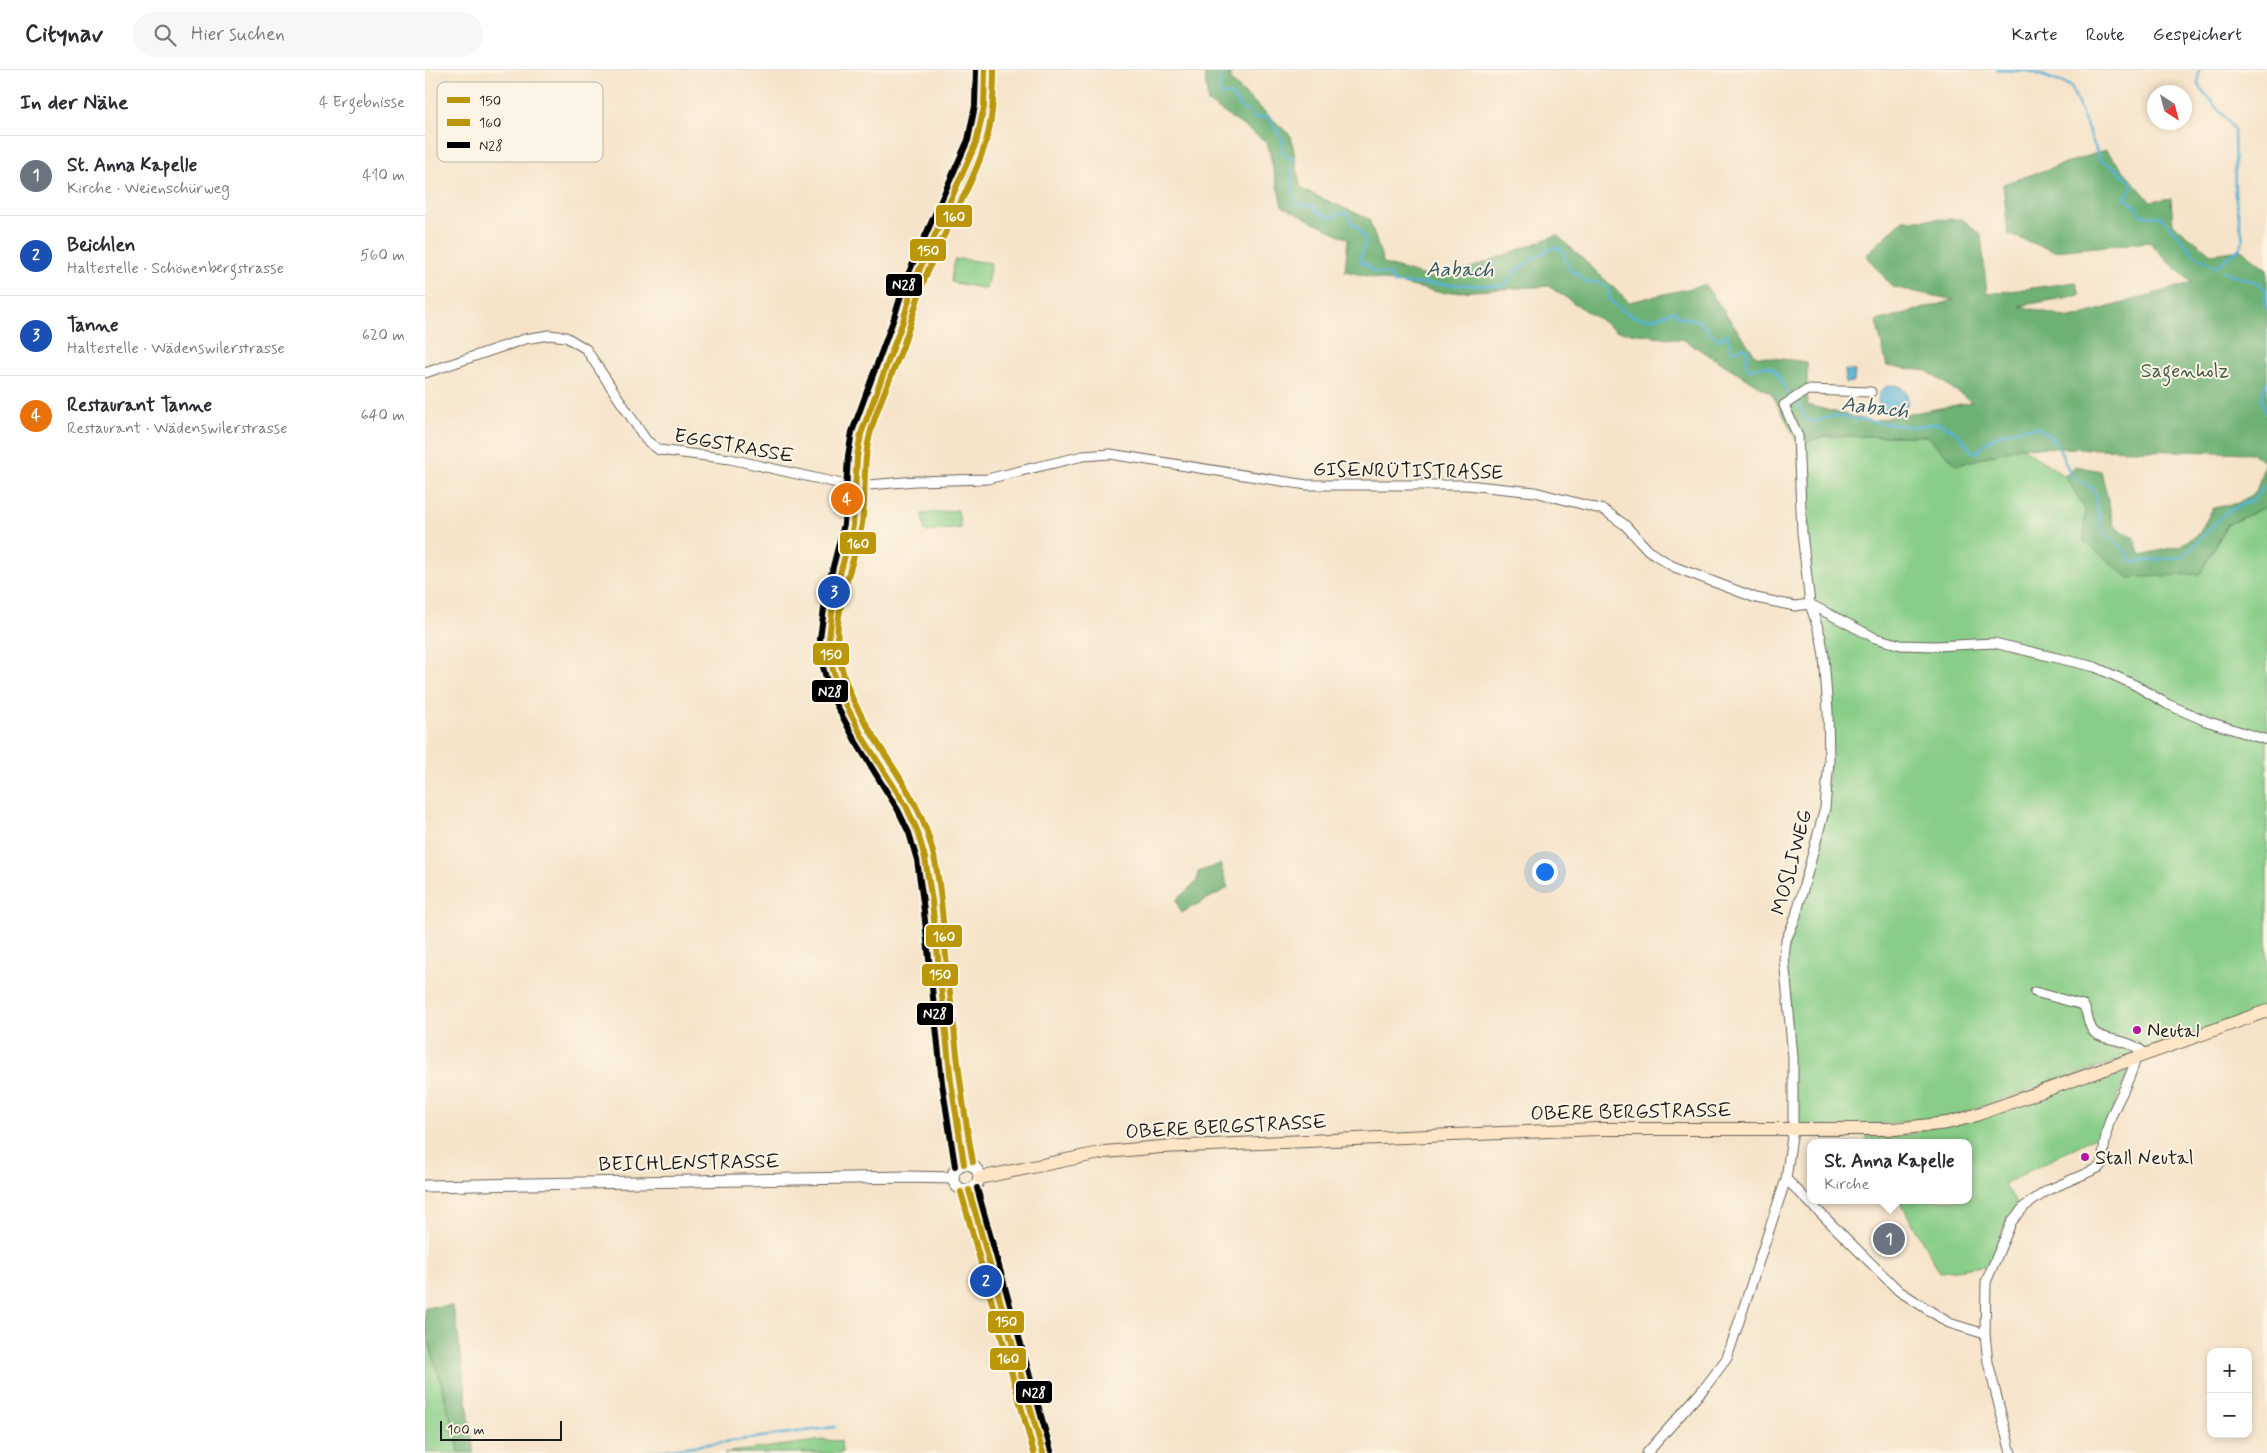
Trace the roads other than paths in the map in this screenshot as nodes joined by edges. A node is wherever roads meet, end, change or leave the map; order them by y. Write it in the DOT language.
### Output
graph roads {
  1 [pos="985,70"];
  2 [pos="425,373"];
  3 [pos="1871,392"];
  4 [pos="857,486"];
  5 [pos="1810,604"];
  6 [pos="2267,740"];
  7 [pos="2035,992"];
  8 [pos="2267,1010"];
  9 [pos="2140,1056"];
  10 [pos="1793,1129"];
  11 [pos="964,1164"];
  12 [pos="953,1178"];
  13 [pos="979,1178"];
  14 [pos="1786,1179"];
  15 [pos="425,1186"];
  16 [pos="969,1190"];
  17 [pos="1807,1200"];
  18 [pos="1811,1204"];
  19 [pos="1985,1334"];
  20 [pos="1043,1453"];
  21 [pos="1647,1453"];
  22 [pos="2011,1453"];
  1 -- 4 [label="street"];
  2 -- 4 [label="street, EGGSTRASSE"];
  3 -- 5 [label="street, MOSLIWEG"];
  4 -- 5 [label="street, GISENRÜTISTRASSE"];
  4 -- 11 [label="street"];
  5 -- 6 [label="street, GISENRÜTISTRASSE"];
  5 -- 10 [label="street, MOSLIWEG"];
  7 -- 9 [label="street"];
  8 -- 9 [label="main road, OBERE BERGSTRASSE"];
  9 -- 10 [label="main road, OBERE BERGSTRASSE"];
  9 -- 19 [label="street"];
  10 -- 13 [label="main road, OBERE BERGSTRASSE"];
  10 -- 14 [label="street, MOSLIWEG"];
  11 -- 12 [label="street"];
  11 -- 13 [label="street"];
  12 -- 15 [label="street, BEICHLENSTRASSE"];
  12 -- 16 [label="street"];
  13 -- 16 [label="street"];
  14 -- 17 [label="street"];
  14 -- 21 [label="street, MOSLIWEG"];
  16 -- 20 [label="street"];
  18 -- 19 [label="street"];
  19 -- 22 [label="street"];
}
